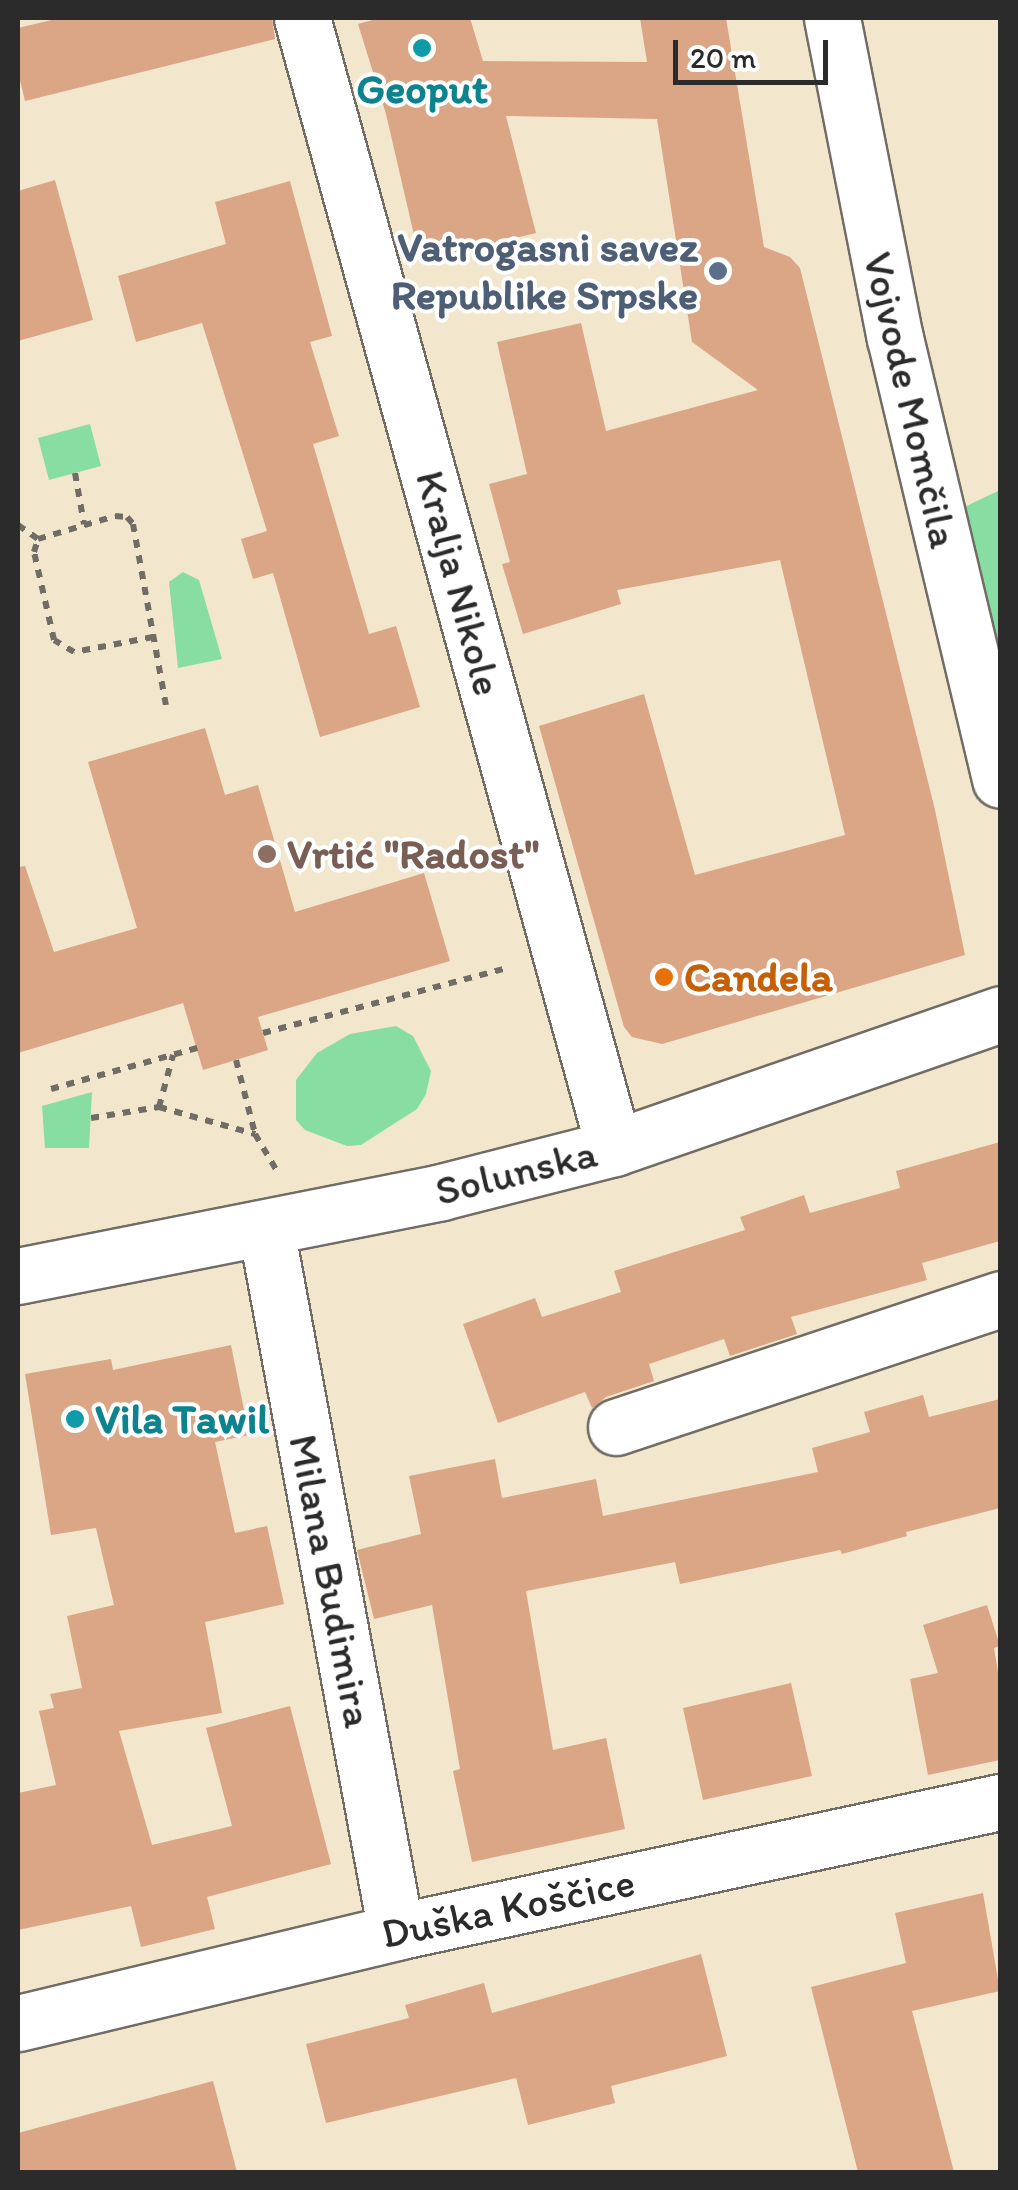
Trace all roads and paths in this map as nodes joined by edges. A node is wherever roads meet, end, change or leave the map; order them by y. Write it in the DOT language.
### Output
graph roads {
  1 [pos="302,18"];
  2 [pos="832,18"];
  3 [pos="74,473"];
  4 [pos="84,524"];
  5 [pos="18,525"];
  6 [pos="38,539"];
  7 [pos="153,636"];
  8 [pos="166,705"];
  9 [pos="1000,780"];
  10 [pos="523,964"];
  11 [pos="1000,1014"];
  12 [pos="263,1033"];
  13 [pos="197,1048"];
  14 [pos="173,1055"];
  15 [pos="236,1060"];
  16 [pos="51,1088"];
  17 [pos="159,1107"];
  18 [pos="90,1118"];
  19 [pos="255,1134"];
  20 [pos="614,1148"];
  21 [pos="274,1204"];
  22 [pos="18,1276"];
  23 [pos="1000,1299"];
  24 [pos="616,1427"];
  25 [pos="1000,1802"];
  26 [pos="396,1932"];
  27 [pos="18,2023"];
  1 -- 20 [label="street, Kralja Nikole"];
  2 -- 9 [label="street, Vojvode Momčila"];
  3 -- 4 [label="path"];
  4 -- 6 [label="path"];
  4 -- 7 [label="path"];
  5 -- 6 [label="path"];
  6 -- 7 [label="path"];
  7 -- 8 [label="path"];
  10 -- 12 [label="path"];
  11 -- 20 [label="street, Solunska"];
  13 -- 14 [label="path"];
  14 -- 16 [label="path"];
  14 -- 17 [label="path"];
  15 -- 19 [label="path"];
  17 -- 18 [label="path"];
  17 -- 19 [label="path"];
  19 -- 21 [label="path"];
  20 -- 21 [label="street, Solunska"];
  21 -- 22 [label="street, Solunska"];
  21 -- 26 [label="street, Milana Budimira"];
  23 -- 24 [label="street"];
  25 -- 26 [label="street, Duška Koščice"];
  26 -- 27 [label="street, Duška Koščice"];
}
